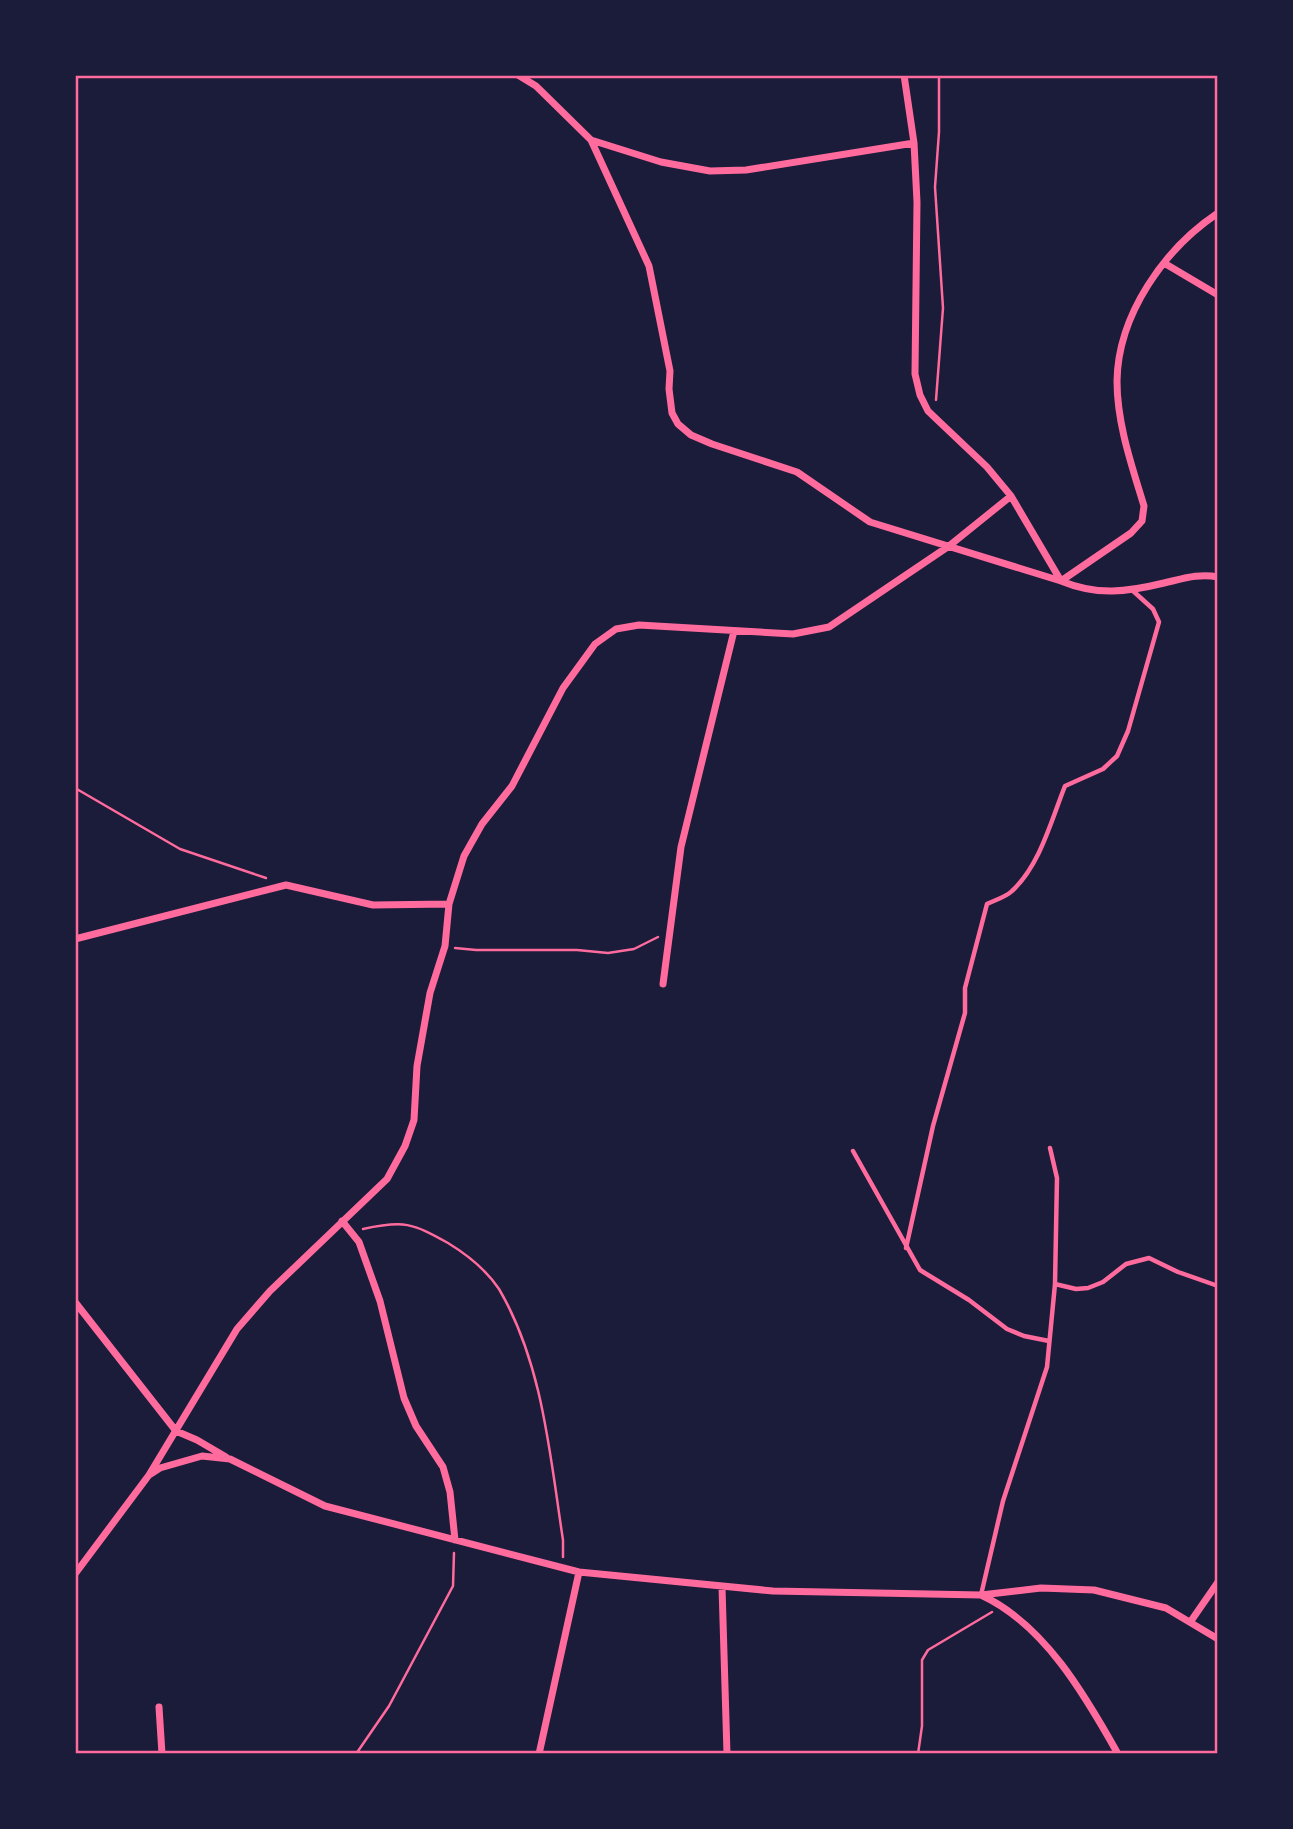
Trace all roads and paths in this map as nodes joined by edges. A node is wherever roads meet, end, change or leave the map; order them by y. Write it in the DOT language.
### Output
graph roads {
  1 [pos="518,75"];
  2 [pos="904,75"];
  3 [pos="939,75"];
  4 [pos="591,140"];
  5 [pos="914,143"];
  6 [pos="1218,214"];
  7 [pos="1164,263"];
  8 [pos="1218,295"];
  9 [pos="935,418"];
  10 [pos="1010,496"];
  11 [pos="949,546"];
  12 [pos="1218,577"];
  13 [pos="1061,581"];
  14 [pos="1131,590"];
  15 [pos="734,631"];
  16 [pos="75,788"];
  17 [pos="286,885"];
  18 [pos="449,904"];
  19 [pos="671,926"];
  20 [pos="75,939"];
  21 [pos="444,946"];
  22 [pos="663,984"];
  23 [pos="1050,1148"];
  24 [pos="853,1150"];
  25 [pos="342,1221"];
  26 [pos="350,1232"];
  27 [pos="906,1248"];
  28 [pos="1055,1284"];
  29 [pos="1218,1286"];
  30 [pos="75,1302"];
  31 [pos="1049,1341"];
  32 [pos="176,1431"];
  33 [pos="230,1459"];
  34 [pos="149,1475"];
  35 [pos="455,1539"];
  36 [pos="563,1568"];
  37 [pos="579,1572"];
  38 [pos="75,1574"];
  39 [pos="1218,1582"];
  40 [pos="722,1587"];
  41 [pos="981,1595"];
  42 [pos="1004,1606"];
  43 [pos="1191,1621"];
  44 [pos="1218,1639"];
  45 [pos="159,1707"];
  46 [pos="162,1754"];
  47 [pos="356,1754"];
  48 [pos="539,1754"];
  49 [pos="727,1754"];
  50 [pos="918,1754"];
  51 [pos="1118,1754"];
  1 -- 4 [label="street"];
  2 -- 5 [label="street"];
  3 -- 9 [label="path"];
  4 -- 5 [label="street"];
  4 -- 11 [label="street"];
  5 -- 9 [label="street"];
  6 -- 7 [label="street"];
  7 -- 8 [label="street"];
  7 -- 13 [label="street"];
  9 -- 10 [label="street"];
  10 -- 11 [label="street"];
  10 -- 13 [label="street"];
  11 -- 13 [label="street"];
  11 -- 15 [label="street"];
  12 -- 14 [label="street"];
  13 -- 14 [label="street"];
  14 -- 27 [label="lane"];
  15 -- 18 [label="street"];
  15 -- 19 [label="street"];
  16 -- 17 [label="path"];
  17 -- 18 [label="street"];
  17 -- 20 [label="street"];
  18 -- 21 [label="street"];
  19 -- 21 [label="path"];
  19 -- 22 [label="street"];
  21 -- 25 [label="street"];
  23 -- 28 [label="lane"];
  24 -- 27 [label="lane"];
  25 -- 26 [label="street"];
  25 -- 32 [label="street"];
  26 -- 35 [label="street"];
  26 -- 36 [label="path"];
  27 -- 31 [label="lane"];
  28 -- 29 [label="lane"];
  28 -- 31 [label="lane"];
  30 -- 32 [label="street"];
  31 -- 41 [label="lane"];
  32 -- 33 [label="street"];
  32 -- 34 [label="street"];
  33 -- 34 [label="street"];
  33 -- 35 [label="street"];
  34 -- 38 [label="street"];
  35 -- 36 [label="street"];
  35 -- 47 [label="path"];
  36 -- 37 [label="street"];
  37 -- 40 [label="street"];
  37 -- 48 [label="street"];
  39 -- 43 [label="street"];
  40 -- 41 [label="street"];
  40 -- 49 [label="street"];
  41 -- 42 [label="street"];
  41 -- 43 [label="street"];
  42 -- 50 [label="path"];
  42 -- 51 [label="street"];
  43 -- 44 [label="street"];
  45 -- 46 [label="street"];
}
